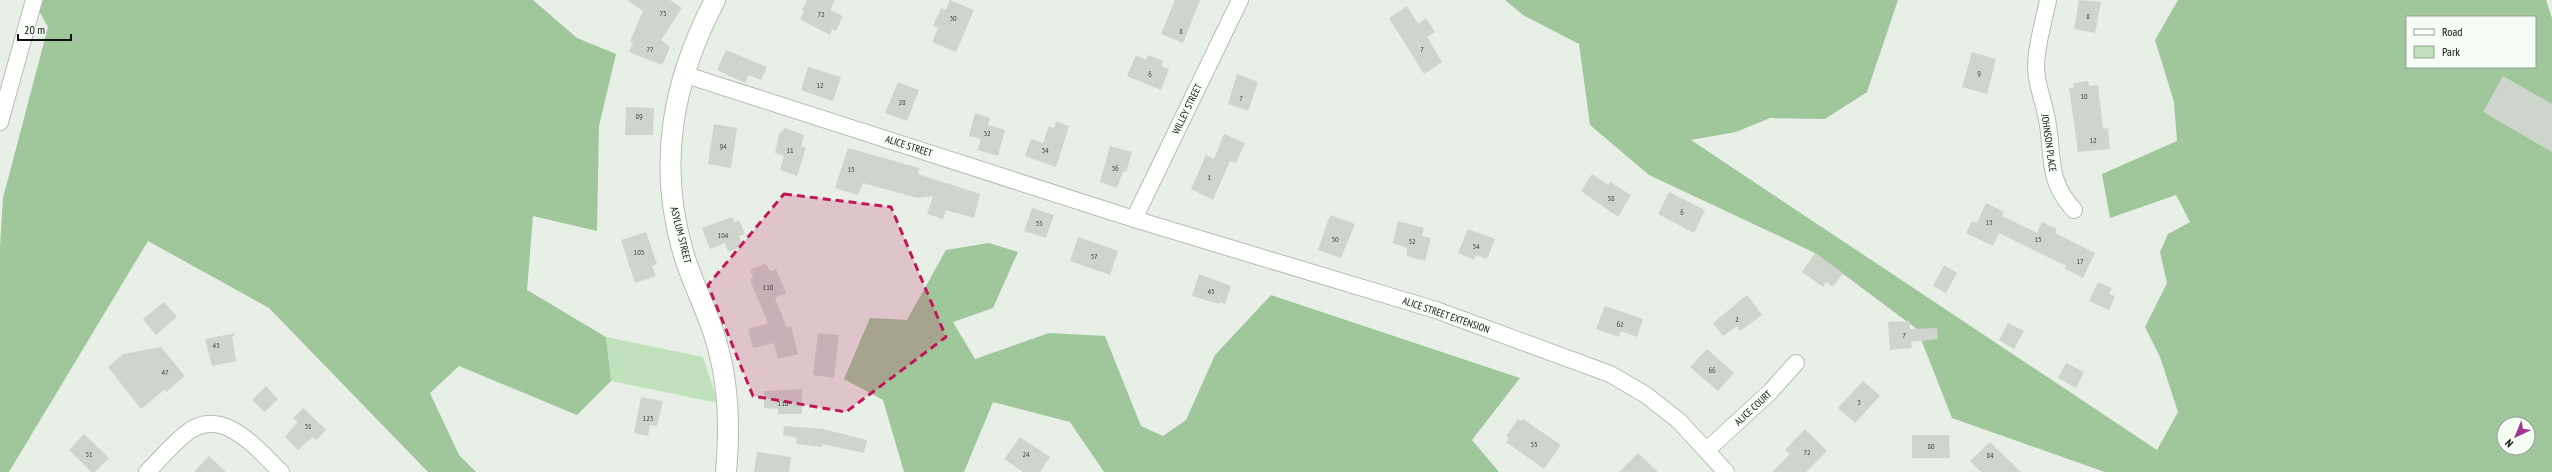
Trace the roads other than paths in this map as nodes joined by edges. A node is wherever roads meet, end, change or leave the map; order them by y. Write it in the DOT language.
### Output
graph roads {
  1 [pos="34,0"];
  2 [pos="715,0"];
  3 [pos="1240,0"];
  4 [pos="2048,0"];
  5 [pos="683,74"];
  6 [pos="0,122"];
  7 [pos="2074,210"];
  8 [pos="1134,219"];
  9 [pos="1796,363"];
  10 [pos="1707,450"];
  11 [pos="147,472"];
  12 [pos="281,472"];
  13 [pos="726,472"];
  14 [pos="1726,472"];
  1 -- 6 [label="street"];
  2 -- 5 [label="street, ASYLUM STREET"];
  3 -- 8 [label="street, WILLEY STREET"];
  4 -- 7 [label="street, JOHNSON PLACE"];
  5 -- 8 [label="street, ALICE STREET"];
  5 -- 13 [label="street, ASYLUM STREET"];
  8 -- 10 [label="street, ALICE STREET EXTENSION"];
  9 -- 10 [label="street, ALICE COURT"];
  10 -- 14 [label="street, ALICE STREET EXTENSION"];
  11 -- 12 [label="street"];
}
